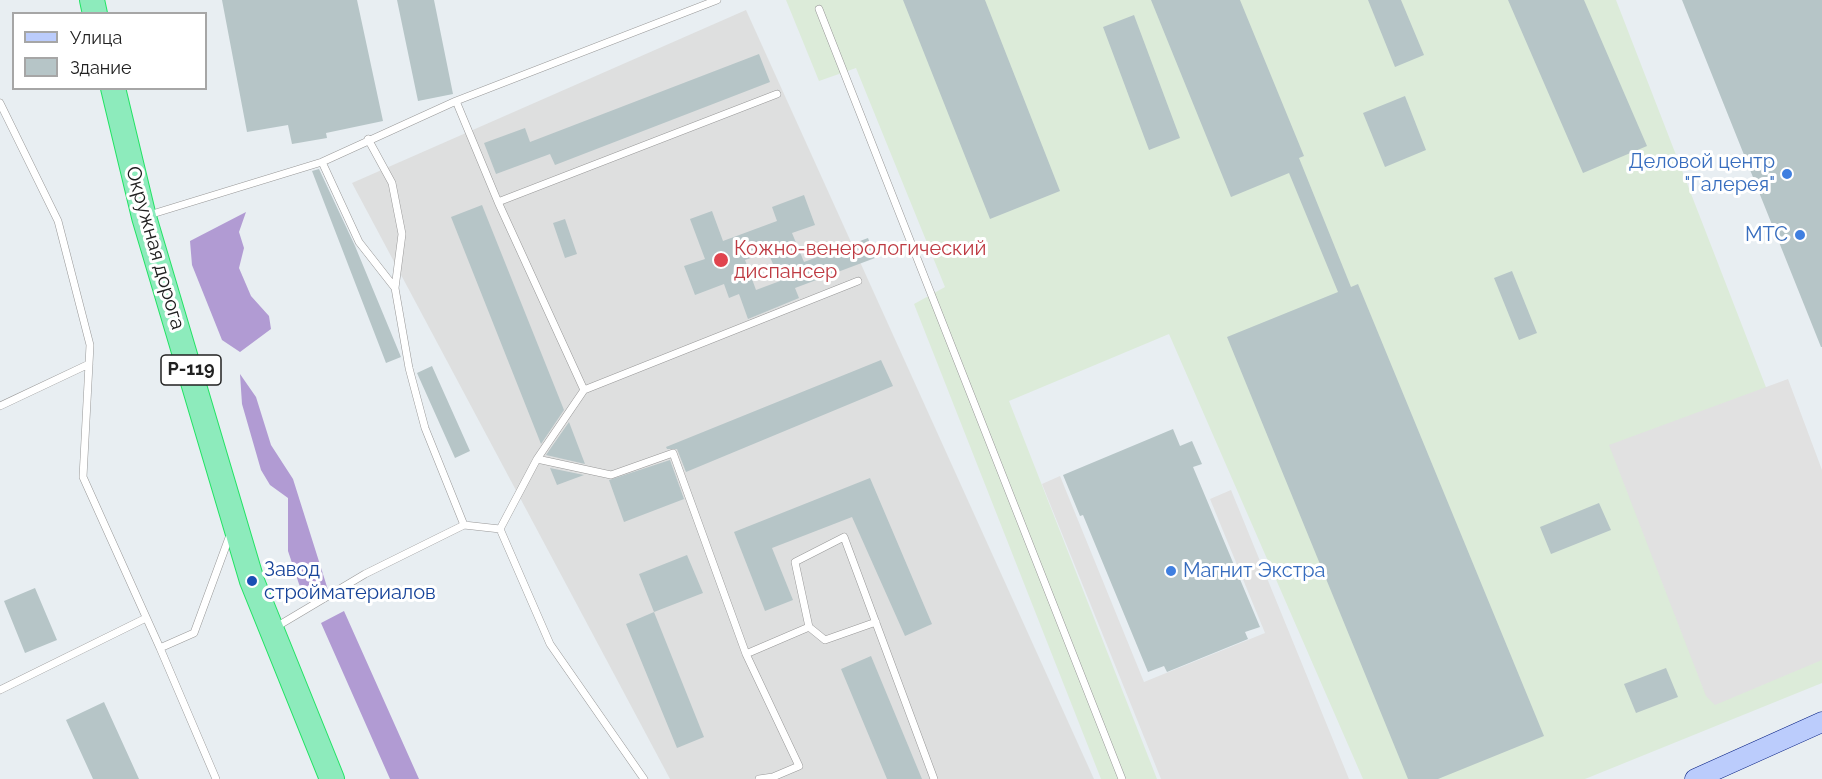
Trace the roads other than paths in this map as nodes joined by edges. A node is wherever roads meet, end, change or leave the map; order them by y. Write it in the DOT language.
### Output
graph roads {
  1 [pos="717,0"];
  2 [pos="819,9"];
  3 [pos="113,90"];
  4 [pos="777,94"];
  5 [pos="456,101"];
  6 [pos="0,103"];
  7 [pos="368,139"];
  8 [pos="322,162"];
  9 [pos="498,202"];
  10 [pos="144,217"];
  11 [pos="858,281"];
  12 [pos="395,288"];
  13 [pos="89,364"];
  14 [pos="584,390"];
  15 [pos="0,406"];
  16 [pos="537,459"];
  17 [pos="234,524"];
  18 [pos="464,525"];
  19 [pos="500,529"];
  20 [pos="146,618"];
  21 [pos="876,622"];
  22 [pos="809,627"];
  23 [pos="271,630"];
  24 [pos="160,648"];
  25 [pos="746,654"];
  26 [pos="0,690"];
  27 [pos="1822,722"];
  28 [pos="771,778"];
  29 [pos="216,779"];
  30 [pos="332,779"];
  31 [pos="644,779"];
  32 [pos="759,779"];
  33 [pos="934,779"];
  34 [pos="1122,779"];
  35 [pos="1695,779"];
  1 -- 5 [label="lane"];
  2 -- 34 [label="lane"];
  3 -- 10 [label="highway, Окружная дорога / Р-119"];
  4 -- 9 [label="lane"];
  5 -- 7 [label="lane"];
  5 -- 9 [label="lane"];
  6 -- 13 [label="lane"];
  7 -- 8 [label="lane"];
  7 -- 12 [label="lane"];
  8 -- 10 [label="lane"];
  8 -- 12 [label="lane"];
  9 -- 14 [label="lane"];
  10 -- 17 [label="highway, Окружная дорога / Р-119"];
  11 -- 14 [label="lane"];
  12 -- 18 [label="lane"];
  13 -- 15 [label="lane"];
  13 -- 20 [label="lane"];
  14 -- 16 [label="lane"];
  16 -- 19 [label="lane"];
  16 -- 25 [label="lane"];
  17 -- 23 [label="highway, Окружная дорога / Р-119"];
  17 -- 24 [label="lane"];
  18 -- 19 [label="lane"];
  18 -- 23 [label="lane"];
  19 -- 31 [label="lane"];
  20 -- 24 [label="lane"];
  20 -- 26 [label="lane"];
  21 -- 22 [label="lane"];
  21 -- 22 [label="lane"];
  21 -- 33 [label="lane"];
  22 -- 25 [label="lane"];
  23 -- 30 [label="highway, Окружная дорога / Р-119"];
  24 -- 29 [label="lane"];
  25 -- 28 [label="lane"];
  27 -- 35 [label="street"];
  28 -- 32 [label="lane"];
}
